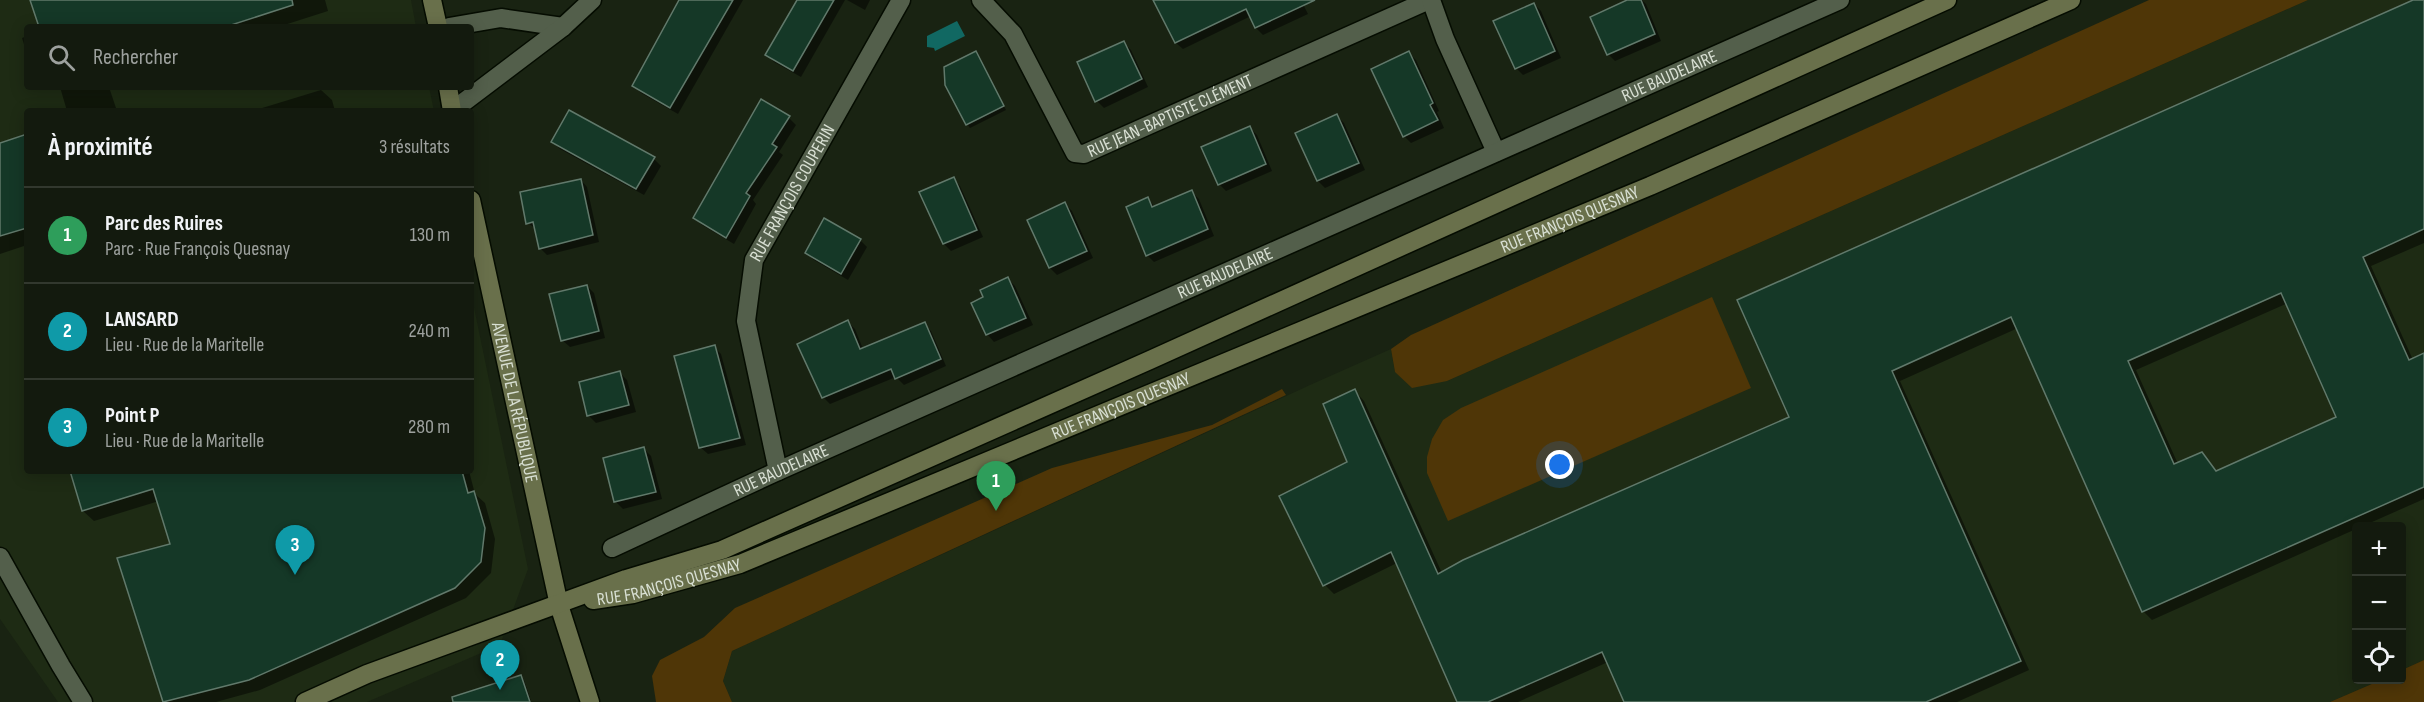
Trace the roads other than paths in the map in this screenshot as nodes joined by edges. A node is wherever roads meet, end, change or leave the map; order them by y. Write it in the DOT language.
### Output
graph roads {
  1 [pos="432,0"];
  2 [pos="592,0"];
  3 [pos="901,0"];
  4 [pos="981,0"];
  5 [pos="1430,0"];
  6 [pos="1840,0"];
  7 [pos="1947,0"];
  8 [pos="2072,0"];
  9 [pos="437,24"];
  10 [pos="466,24"];
  11 [pos="563,27"];
  12 [pos="448,90"];
  13 [pos="452,108"];
  14 [pos="456,108"];
  15 [pos="1496,153"];
  16 [pos="474,214"];
  17 [pos="778,471"];
  18 [pos="612,548"];
  19 [pos="0,557"];
  20 [pos="559,605"];
  21 [pos="83,702"];
  22 [pos="304,702"];
  23 [pos="591,702"];
  1 -- 9 [label="street"];
  2 -- 11 [label="street"];
  3 -- 17 [label="street, RUE FRANÇOIS COUPERIN"];
  4 -- 5 [label="street, RUE JEAN-BAPTISTE CLÉMENT"];
  5 -- 15 [label="street, RUE JEAN-BAPTISTE CLÉMENT"];
  6 -- 15 [label="street, RUE BAUDELAIRE"];
  7 -- 20 [label="street, RUE FRANÇOIS QUESNAY"];
  8 -- 20 [label="street, RUE FRANÇOIS QUESNAY"];
  10 -- 11 [label="street"];
  11 -- 14 [label="street"];
  12 -- 13 [label="street"];
  15 -- 17 [label="street, RUE BAUDELAIRE"];
  16 -- 20 [label="street, AVENUE DE LA RÉPUBLIQUE"];
  17 -- 18 [label="street, RUE BAUDELAIRE"];
  19 -- 21 [label="street"];
  20 -- 22 [label="street"];
  20 -- 23 [label="street, AVENUE DE LA RÉPUBLIQUE"];
}
